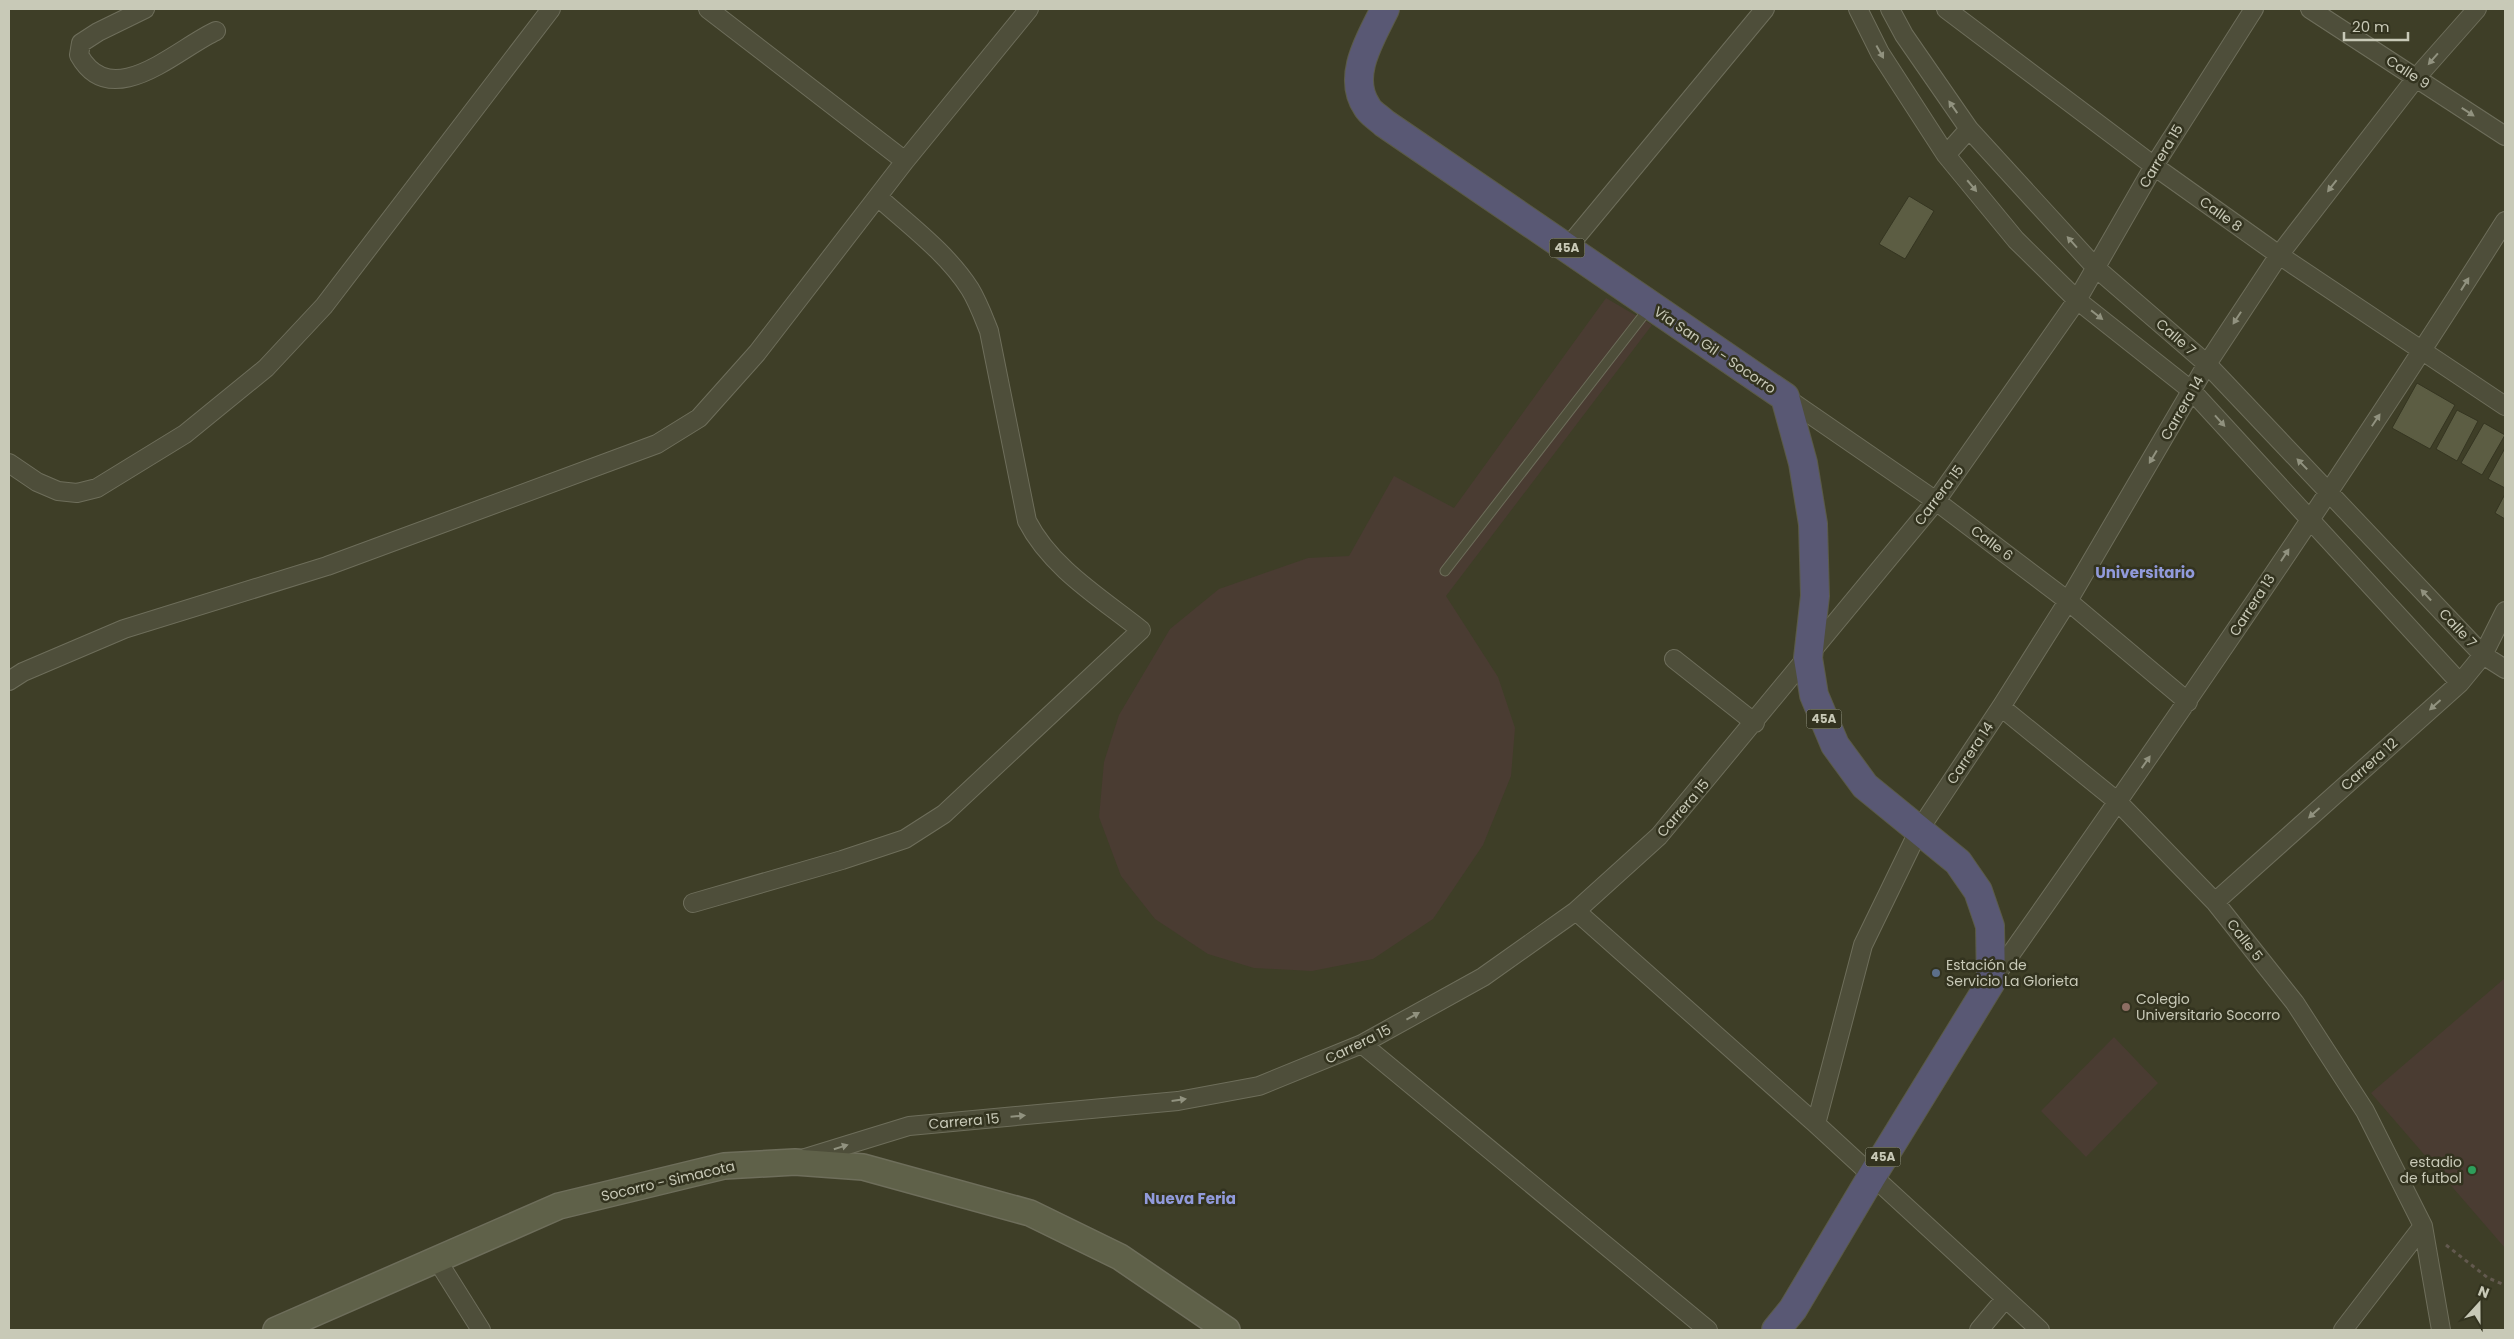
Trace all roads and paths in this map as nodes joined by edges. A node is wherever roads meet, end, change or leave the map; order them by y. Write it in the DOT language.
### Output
graph roads {
  1 [pos="145,9"];
  2 [pos="551,9"];
  3 [pos="708,9"];
  4 [pos="1029,9"];
  5 [pos="1385,9"];
  6 [pos="1765,9"];
  7 [pos="1858,9"];
  8 [pos="1890,9"];
  9 [pos="1946,9"];
  10 [pos="2254,9"];
  11 [pos="2310,9"];
  12 [pos="2476,9"];
  13 [pos="216,31"];
  14 [pos="2416,78"];
  15 [pos="1969,129"];
  16 [pos="2505,136"];
  17 [pos="1946,155"];
  18 [pos="905,161"];
  19 [pos="2154,166"];
  20 [pos="878,197"];
  21 [pos="2505,221"];
  22 [pos="1568,248"];
  23 [pos="2279,255"];
  24 [pos="2096,268"];
  25 [pos="2077,300"];
  26 [pos="1651,306"];
  27 [pos="2422,351"];
  28 [pos="2207,364"];
  29 [pos="2192,391"];
  30 [pos="1785,398"];
  31 [pos="2505,406"];
  32 [pos="9,463"];
  33 [pos="2328,491"];
  34 [pos="1936,501"];
  35 [pos="2309,518"];
  36 [pos="1445,571"];
  37 [pos="2068,601"];
  38 [pos="2505,611"];
  39 [pos="2483,656"];
  40 [pos="1808,658"];
  41 [pos="1674,659"];
  42 [pos="2505,669"];
  43 [pos="9,681"];
  44 [pos="2460,683"];
  45 [pos="2188,702"];
  46 [pos="2001,707"];
  47 [pos="1755,723"];
  48 [pos="2118,802"];
  49 [pos="1919,830"];
  50 [pos="2215,902"];
  51 [pos="692,903"];
  52 [pos="1576,910"];
  53 [pos="1991,982"];
  54 [pos="1362,1044"];
  55 [pos="1816,1124"];
  56 [pos="795,1162"];
  57 [pos="1872,1176"];
  58 [pos="2423,1226"];
  59 [pos="437,1260"];
  60 [pos="2505,1285"];
  61 [pos="2005,1299"];
  62 [pos="276,1330"];
  63 [pos="481,1330"];
  64 [pos="1227,1330"];
  65 [pos="1708,1330"];
  66 [pos="1776,1330"];
  67 [pos="1979,1330"];
  68 [pos="2040,1330"];
  69 [pos="2343,1330"];
  70 [pos="2441,1330"];
  1 -- 13 [label="street"];
  2 -- 32 [label="street"];
  3 -- 18 [label="street"];
  4 -- 18 [label="street"];
  5 -- 22 [label="highway, Vía San Gil - Socorro / 45A"];
  6 -- 22 [label="street"];
  7 -- 17 [label="street, one-way"];
  15 -- 8 [label="street, Calle 7, one-way"];
  9 -- 19 [label="street, Calle 8"];
  10 -- 19 [label="street, Carrera 15"];
  11 -- 14 [label="street, Calle 9"];
  12 -- 14 [label="street, Carrera 14, one-way"];
  14 -- 16 [label="street, Calle 9, one-way"];
  14 -- 23 [label="street, Carrera 14, one-way"];
  15 -- 17 [label="street"];
  24 -- 15 [label="street, Calle 7, one-way"];
  17 -- 25 [label="street, one-way"];
  18 -- 20 [label="street"];
  19 -- 23 [label="street, Calle 8"];
  19 -- 24 [label="street, Carrera 15"];
  20 -- 43 [label="street"];
  20 -- 51 [label="street"];
  27 -- 21 [label="street, Carrera 13, one-way"];
  22 -- 26 [label="highway, Vía San Gil - Socorro / 45A"];
  23 -- 27 [label="street, Calle 8"];
  23 -- 28 [label="street, Carrera 14, one-way"];
  24 -- 25 [label="street, Carrera 15"];
  24 -- 28 [label="street, Calle 7"];
  25 -- 29 [label="street, one-way"];
  25 -- 34 [label="street, Carrera 15"];
  26 -- 30 [label="highway, Vía San Gil - Socorro / 45A"];
  26 -- 36 [label="lane"];
  27 -- 31 [label="street, Calle 8"];
  33 -- 27 [label="street, Carrera 13, one-way"];
  28 -- 29 [label="street, Carrera 14"];
  33 -- 28 [label="street, Calle 7, one-way"];
  29 -- 35 [label="street, one-way"];
  29 -- 37 [label="street, Carrera 14, one-way"];
  30 -- 34 [label="street, Calle 6"];
  30 -- 40 [label="highway, Vía San Gil - Socorro / 45A"];
  33 -- 35 [label="street, Carrera 13"];
  39 -- 33 [label="street, Calle 7, one-way"];
  34 -- 37 [label="street, Calle 6"];
  34 -- 40 [label="street, Carrera 15"];
  35 -- 44 [label="street"];
  45 -- 35 [label="street, Carrera 13, one-way"];
  37 -- 45 [label="street, Calle 6"];
  37 -- 46 [label="street, Carrera 14"];
  38 -- 39 [label="street, Carrera 12"];
  39 -- 42 [label="street, Calle 7"];
  39 -- 44 [label="street, Carrera 12"];
  40 -- 47 [label="street, Carrera 15"];
  40 -- 49 [label="highway, Vía San Gil - Socorro / 45A"];
  41 -- 47 [label="street"];
  44 -- 50 [label="street, Carrera 12, one-way"];
  48 -- 45 [label="street, Carrera 13, one-way"];
  46 -- 48 [label="street, Calle 5"];
  46 -- 49 [label="street, Carrera 14"];
  47 -- 52 [label="street, Carrera 15"];
  48 -- 50 [label="street, Calle 5"];
  48 -- 53 [label="street, Carrera 13"];
  49 -- 53 [label="highway, Vía San Gil - Socorro / 45A"];
  49 -- 55 [label="street, Carrera 14"];
  50 -- 58 [label="street, Calle 5"];
  54 -- 52 [label="street, Carrera 15, one-way"];
  52 -- 55 [label="street"];
  53 -- 57 [label="highway, 45A"];
  56 -- 54 [label="street, Carrera 15, one-way"];
  54 -- 65 [label="street"];
  55 -- 57 [label="street"];
  56 -- 59 [label="street, Socorro - Simacota"];
  56 -- 64 [label="street, Socorro - Simacota"];
  57 -- 61 [label="street"];
  57 -- 66 [label="highway, 45A"];
  58 -- 60 [label="path"];
  58 -- 69 [label="street"];
  58 -- 70 [label="street, Calle 5"];
  59 -- 62 [label="street, Socorro - Simacota"];
  59 -- 63 [label="street"];
  61 -- 67 [label="street"];
  61 -- 68 [label="street"];
}
